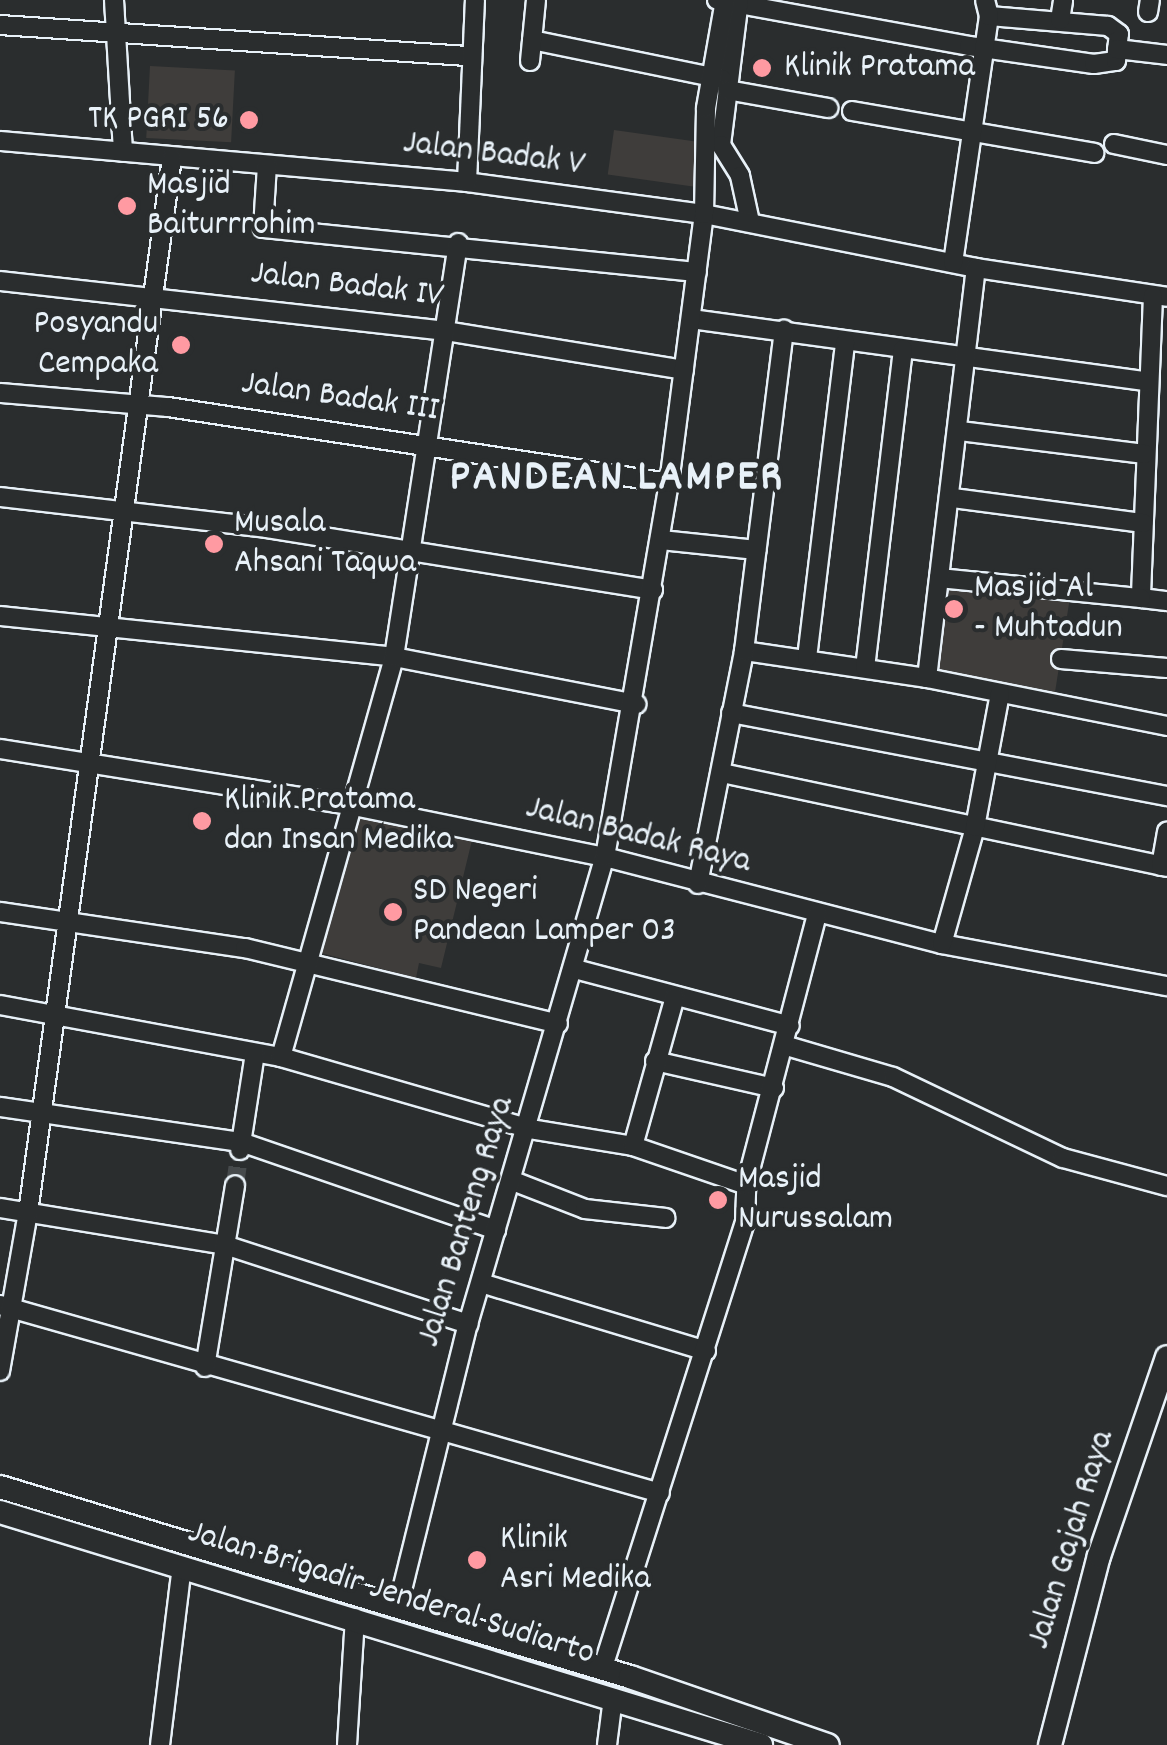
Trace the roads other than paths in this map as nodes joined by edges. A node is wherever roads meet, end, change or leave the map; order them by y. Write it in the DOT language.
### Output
graph roads {
  1 [pos="114,0"];
  2 [pos="475,0"];
  3 [pos="536,0"];
  4 [pos="1063,0"];
  5 [pos="729,1"];
  6 [pos="987,8"];
  7 [pos="1060,20"];
  8 [pos="0,25"];
  9 [pos="118,36"];
  10 [pos="532,40"];
  11 [pos="1118,41"];
  12 [pos="980,48"];
  13 [pos="1167,55"];
  14 [pos="472,56"];
  15 [pos="530,60"];
  16 [pos="722,82"];
  17 [pos="828,108"];
  18 [pos="852,111"];
  19 [pos="970,130"];
  20 [pos="0,141"];
  21 [pos="1114,144"];
  22 [pos="123,152"];
  23 [pos="1094,153"];
  24 [pos="1167,155"];
  25 [pos="172,158"];
  26 [pos="267,166"];
  27 [pos="468,182"];
  28 [pos="704,214"];
  29 [pos="750,222"];
  30 [pos="458,243"];
  31 [pos="953,262"];
  32 [pos="976,268"];
  33 [pos="697,272"];
  34 [pos="0,281"];
  35 [pos="157,295"];
  36 [pos="1160,296"];
  37 [pos="691,319"];
  38 [pos="784,329"];
  39 [pos="446,332"];
  40 [pos="845,342"];
  41 [pos="903,349"];
  42 [pos="966,361"];
  43 [pos="684,370"];
  44 [pos="1149,382"];
  45 [pos="0,393"];
  46 [pos="141,404"];
  47 [pos="960,431"];
  48 [pos="432,442"];
  49 [pos="1145,454"];
  50 [pos="669,483"];
  51 [pos="0,497"];
  52 [pos="953,498"];
  53 [pos="126,512"];
  54 [pos="1143,523"];
  55 [pos="661,540"];
  56 [pos="756,550"];
  57 [pos="412,554"];
  58 [pos="940,578"];
  59 [pos="653,590"];
  60 [pos="1141,598"];
  61 [pos="1167,601"];
  62 [pos="0,616"];
  63 [pos="110,625"];
  64 [pos="744,650"];
  65 [pos="394,657"];
  66 [pos="807,658"];
  67 [pos="1061,659"];
  68 [pos="864,668"];
  69 [pos="1167,668"];
  70 [pos="928,678"];
  71 [pos="1000,694"];
  72 [pos="636,704"];
  73 [pos="732,714"];
  74 [pos="1167,726"];
  75 [pos="0,749"];
  76 [pos="90,760"];
  77 [pos="988,761"];
  78 [pos="722,773"];
  79 [pos="1167,796"];
  80 [pos="350,806"];
  81 [pos="975,827"];
  82 [pos="1167,832"];
  83 [pos="605,857"];
  84 [pos="1164,867"];
  85 [pos="698,884"];
  86 [pos="0,912"];
  87 [pos="816,914"];
  88 [pos="69,920"];
  89 [pos="942,944"];
  90 [pos="304,962"];
  91 [pos="575,969"];
  92 [pos="1167,986"];
  93 [pos="674,997"];
  94 [pos="0,1005"];
  95 [pos="53,1015"];
  96 [pos="558,1024"];
  97 [pos="790,1026"];
  98 [pos="787,1046"];
  99 [pos="255,1054"];
  100 [pos="280,1057"];
  101 [pos="655,1062"];
  102 [pos="774,1088"];
  103 [pos="0,1107"];
  104 [pos="41,1115"];
  105 [pos="530,1129"];
  106 [pos="240,1146"];
  107 [pos="633,1146"];
  108 [pos="513,1180"];
  109 [pos="235,1185"];
  110 [pos="746,1185"];
  111 [pos="1167,1186"];
  112 [pos="0,1208"];
  113 [pos="28,1213"];
  114 [pos="666,1218"];
  115 [pos="496,1230"];
  116 [pos="225,1245"];
  117 [pos="482,1283"];
  118 [pos="6,1307"];
  119 [pos="468,1324"];
  120 [pos="706,1351"];
  121 [pos="1167,1358"];
  122 [pos="204,1367"];
  123 [pos="0,1371"];
  124 [pos="439,1431"];
  125 [pos="0,1487"];
  126 [pos="660,1493"];
  127 [pos="0,1512"];
  128 [pos="254,1563"];
  129 [pos="182,1568"];
  130 [pos="248,1586"];
  131 [pos="398,1606"];
  132 [pos="354,1618"];
  133 [pos="602,1670"];
  134 [pos="613,1698"];
  135 [pos="160,1745"];
  136 [pos="347,1745"];
  137 [pos="608,1745"];
  138 [pos="761,1745"];
  139 [pos="828,1745"];
  140 [pos="1050,1745"];
  1 -- 9 [label="street"];
  2 -- 14 [label="street"];
  3 -- 10 [label="street"];
  4 -- 7 [label="street"];
  5 -- 12 [label="street"];
  5 -- 16 [label="street"];
  6 -- 7 [label="street"];
  6 -- 12 [label="street"];
  7 -- 11 [label="street"];
  8 -- 9 [label="street"];
  9 -- 14 [label="street"];
  9 -- 22 [label="street"];
  10 -- 15 [label="street"];
  10 -- 16 [label="street"];
  11 -- 12 [label="street"];
  11 -- 13 [label="street"];
  12 -- 19 [label="street"];
  14 -- 27 [label="street"];
  16 -- 17 [label="street"];
  16 -- 28 [label="street, Jalan Banteng Raya"];
  16 -- 29 [label="street"];
  18 -- 19 [label="street"];
  19 -- 23 [label="street"];
  19 -- 31 [label="street"];
  20 -- 22 [label="street, Jalan Badak V"];
  21 -- 24 [label="street"];
  22 -- 25 [label="street, Jalan Badak V"];
  25 -- 26 [label="street, Jalan Badak V"];
  25 -- 35 [label="street"];
  26 -- 27 [label="street, Jalan Badak V"];
  26 -- 30 [label="street"];
  27 -- 28 [label="street, Jalan Badak V"];
  28 -- 29 [label="street, Jalan Badak V"];
  28 -- 33 [label="street, Jalan Banteng Raya"];
  29 -- 31 [label="street, Jalan Badak V"];
  30 -- 33 [label="street"];
  30 -- 39 [label="street"];
  31 -- 32 [label="street, Jalan Badak V"];
  32 -- 36 [label="street, Jalan Badak V"];
  32 -- 42 [label="street"];
  33 -- 37 [label="street, Jalan Banteng Raya"];
  34 -- 35 [label="street, Jalan Badak IV"];
  35 -- 39 [label="street, Jalan Badak IV"];
  35 -- 46 [label="street"];
  36 -- 44 [label="street"];
  37 -- 38 [label="street"];
  37 -- 43 [label="street, Jalan Banteng Raya"];
  38 -- 40 [label="street"];
  38 -- 56 [label="street"];
  39 -- 43 [label="street, Jalan Badak IV"];
  39 -- 48 [label="street"];
  40 -- 41 [label="street"];
  40 -- 66 [label="street"];
  41 -- 42 [label="street"];
  41 -- 68 [label="street"];
  42 -- 44 [label="street"];
  42 -- 47 [label="street"];
  43 -- 50 [label="street, Jalan Banteng Raya"];
  44 -- 49 [label="street"];
  45 -- 46 [label="street, Jalan Badak III"];
  46 -- 48 [label="street, Jalan Badak III"];
  46 -- 53 [label="street"];
  47 -- 49 [label="street"];
  47 -- 52 [label="street"];
  48 -- 50 [label="street, Jalan Badak III"];
  48 -- 57 [label="street"];
  49 -- 54 [label="street"];
  50 -- 55 [label="street, Jalan Banteng Raya"];
  51 -- 53 [label="street"];
  52 -- 54 [label="street"];
  52 -- 58 [label="street"];
  53 -- 57 [label="street"];
  53 -- 63 [label="street"];
  54 -- 60 [label="street"];
  55 -- 56 [label="street"];
  55 -- 59 [label="street, Jalan Banteng Raya"];
  56 -- 64 [label="street"];
  57 -- 59 [label="street"];
  57 -- 65 [label="street"];
  58 -- 60 [label="street"];
  58 -- 70 [label="street"];
  59 -- 72 [label="street, Jalan Banteng Raya"];
  60 -- 61 [label="street"];
  62 -- 63 [label="street"];
  63 -- 65 [label="street"];
  63 -- 76 [label="street"];
  64 -- 66 [label="street"];
  64 -- 73 [label="street"];
  65 -- 72 [label="street"];
  65 -- 80 [label="street"];
  66 -- 68 [label="street"];
  67 -- 69 [label="street"];
  68 -- 70 [label="street"];
  70 -- 71 [label="street"];
  71 -- 74 [label="street"];
  71 -- 77 [label="street"];
  72 -- 83 [label="street, Jalan Banteng Raya"];
  73 -- 77 [label="street"];
  73 -- 78 [label="street"];
  75 -- 76 [label="street, Jalan Badak Raya"];
  76 -- 80 [label="street, Jalan Badak Raya"];
  76 -- 88 [label="street"];
  77 -- 79 [label="street"];
  77 -- 81 [label="street"];
  78 -- 81 [label="street"];
  78 -- 85 [label="street"];
  80 -- 83 [label="street, Jalan Badak Raya"];
  80 -- 90 [label="street"];
  81 -- 84 [label="street"];
  81 -- 89 [label="street"];
  82 -- 84 [label="street"];
  83 -- 85 [label="street, Jalan Badak Raya"];
  83 -- 91 [label="street, Jalan Banteng Raya"];
  85 -- 87 [label="street, Jalan Badak Raya"];
  86 -- 88 [label="street"];
  87 -- 89 [label="street, Jalan Badak Raya"];
  87 -- 97 [label="street"];
  88 -- 90 [label="street"];
  88 -- 95 [label="street"];
  89 -- 92 [label="street, Jalan Badak Raya"];
  90 -- 96 [label="street"];
  90 -- 100 [label="street"];
  91 -- 93 [label="street"];
  91 -- 96 [label="street, Jalan Banteng Raya"];
  93 -- 97 [label="street"];
  93 -- 101 [label="street"];
  94 -- 95 [label="street"];
  95 -- 99 [label="street"];
  95 -- 104 [label="street"];
  96 -- 105 [label="street, Jalan Banteng Raya"];
  97 -- 98 [label="street"];
  98 -- 102 [label="street"];
  98 -- 111 [label="street"];
  99 -- 100 [label="street"];
  99 -- 106 [label="street"];
  100 -- 105 [label="street"];
  101 -- 102 [label="street"];
  101 -- 107 [label="street"];
  102 -- 110 [label="street"];
  103 -- 104 [label="street"];
  104 -- 106 [label="street"];
  104 -- 113 [label="street"];
  105 -- 107 [label="street"];
  105 -- 108 [label="street, Jalan Banteng Raya"];
  106 -- 115 [label="street"];
  107 -- 110 [label="street"];
  108 -- 114 [label="street"];
  108 -- 115 [label="street, Jalan Banteng Raya"];
  109 -- 116 [label="street"];
  110 -- 120 [label="street"];
  112 -- 113 [label="street"];
  113 -- 116 [label="street"];
  113 -- 118 [label="street"];
  115 -- 117 [label="street, Jalan Banteng Raya"];
  116 -- 119 [label="street"];
  116 -- 122 [label="street"];
  117 -- 119 [label="street, Jalan Banteng Raya"];
  117 -- 120 [label="street"];
  118 -- 122 [label="street"];
  118 -- 123 [label="street"];
  119 -- 124 [label="street, Jalan Banteng Raya"];
  120 -- 126 [label="street"];
  121 -- 140 [label="main road, Jalan Gajah Raya"];
  122 -- 124 [label="street"];
  124 -- 126 [label="street"];
  124 -- 131 [label="street, Jalan Banteng Raya"];
  125 -- 128 [label="main road, Jalan Brigadir Jenderal Sudiarto"];
  126 -- 133 [label="street"];
  127 -- 129 [label="main road, Jalan Brigadir Jenderal Sudiarto"];
  128 -- 130 [label="main road"];
  128 -- 131 [label="main road, Jalan Brigadir Jenderal Sudiarto"];
  129 -- 130 [label="main road, Jalan Brigadir Jenderal Sudiarto"];
  129 -- 135 [label="street"];
  130 -- 132 [label="main road, Jalan Brigadir Jenderal Sudiarto"];
  131 -- 133 [label="main road, Jalan Brigadir Jenderal Sudiarto"];
  132 -- 134 [label="main road, Jalan Brigadir Jenderal Sudiarto"];
  132 -- 136 [label="street"];
  133 -- 139 [label="main road, Jalan Brigadir Jenderal Sudiarto"];
  134 -- 137 [label="street"];
  134 -- 138 [label="main road, Jalan Brigadir Jenderal Sudiarto"];
}
